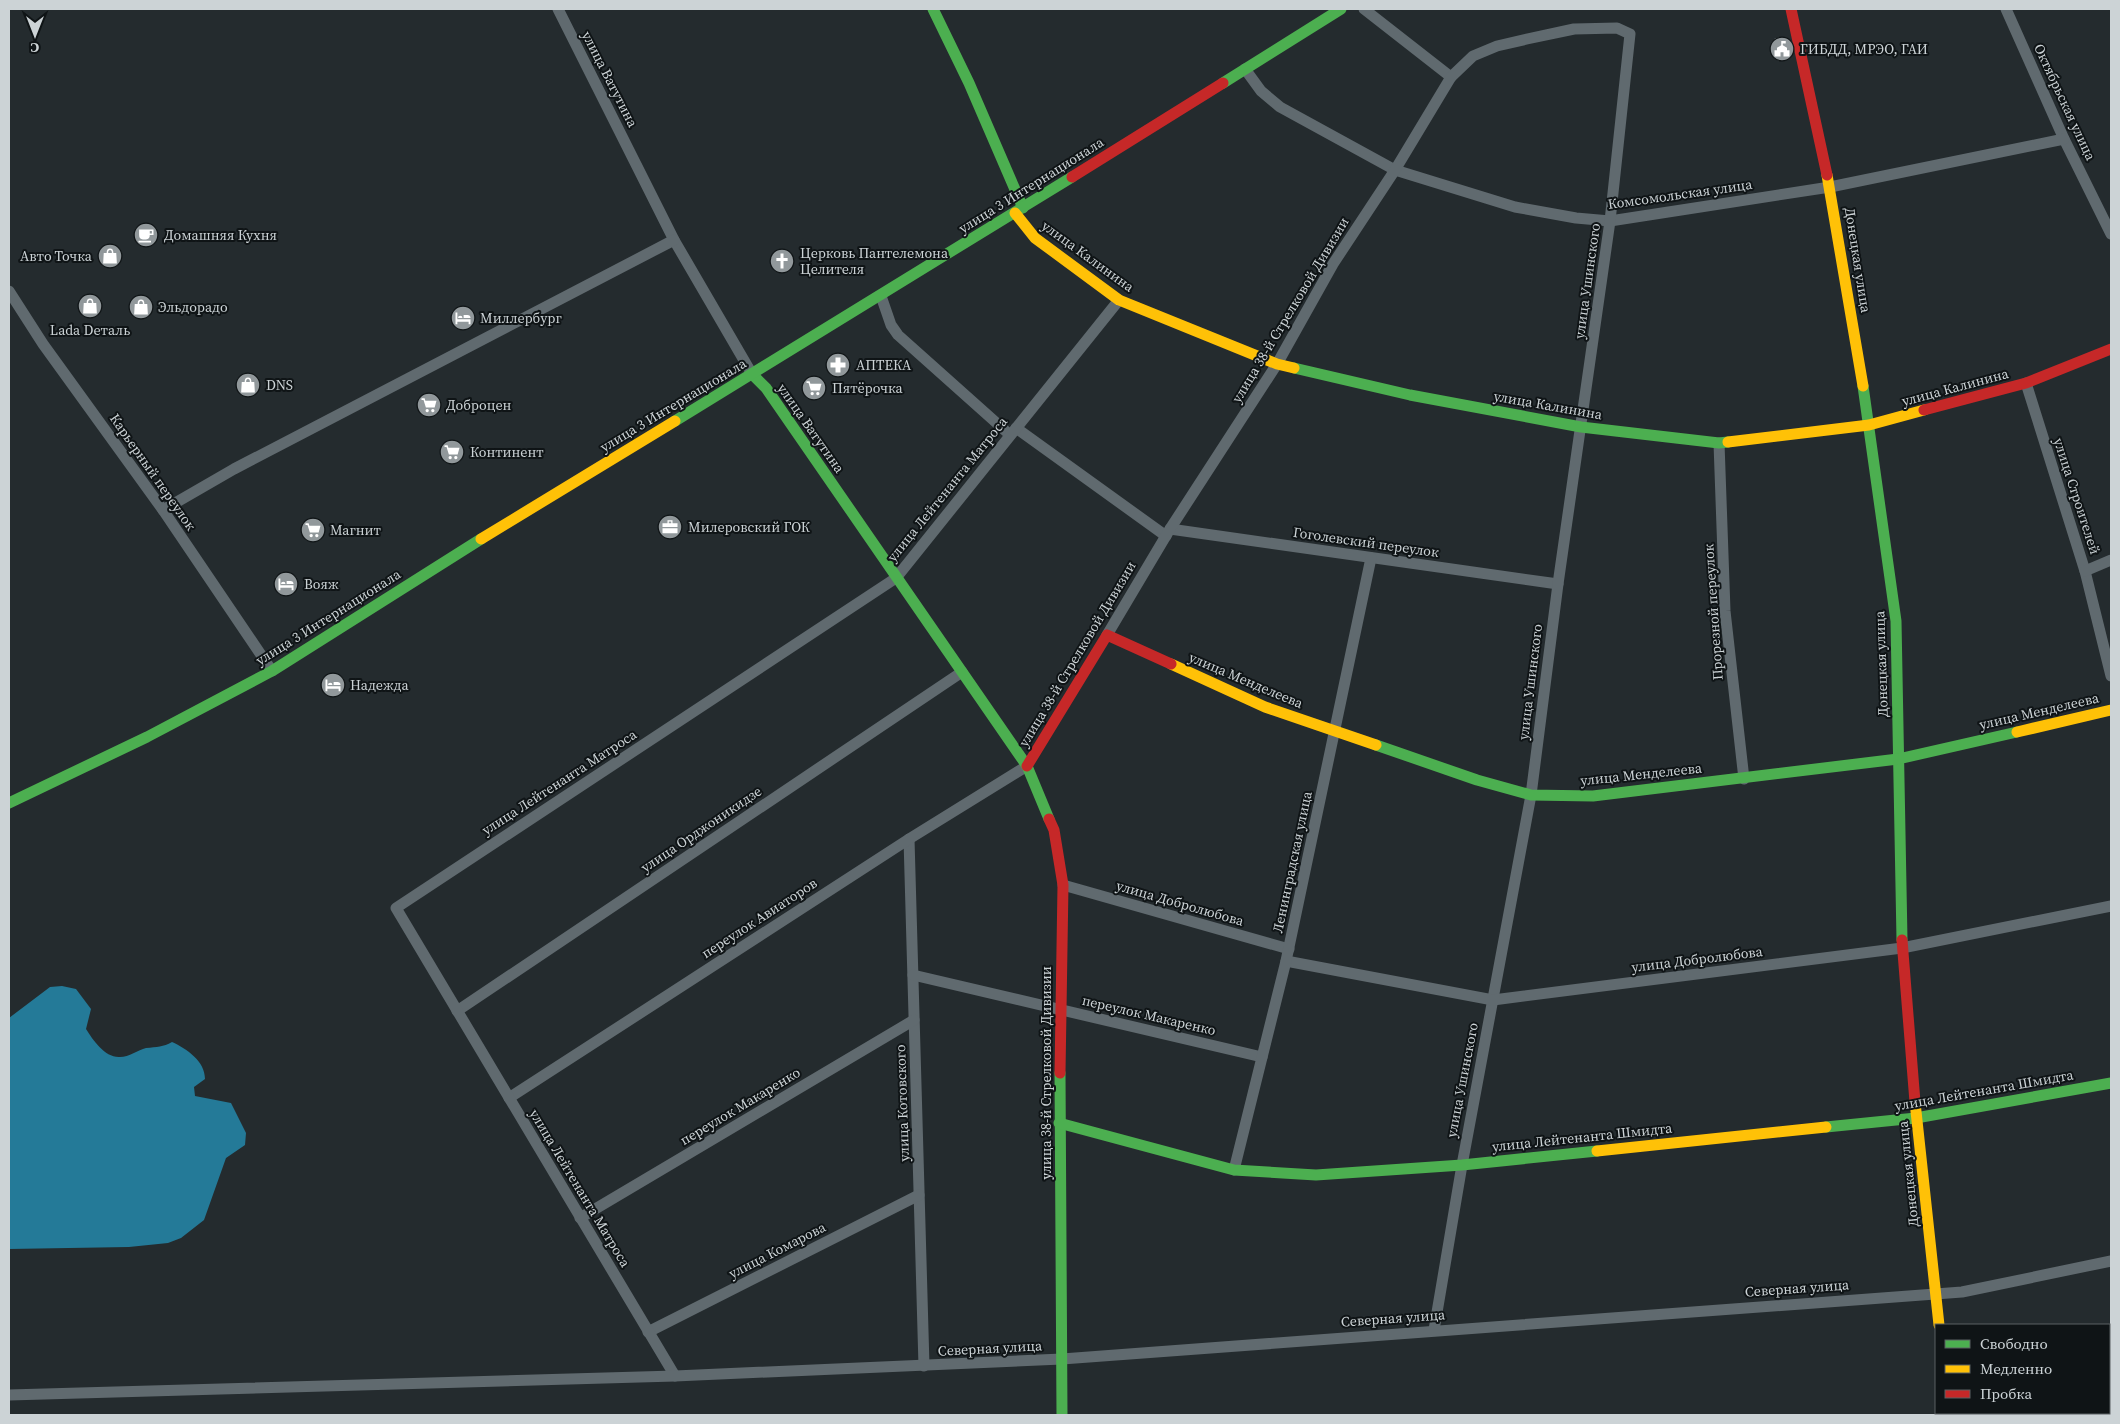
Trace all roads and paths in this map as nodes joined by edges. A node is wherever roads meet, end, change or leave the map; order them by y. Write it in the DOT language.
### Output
graph roads {
  1 [pos="558,9"];
  2 [pos="933,9"];
  3 [pos="1341,9"];
  4 [pos="1364,9"];
  5 [pos="1791,9"];
  6 [pos="2006,9"];
  7 [pos="1630,34"];
  8 [pos="1245,69"];
  9 [pos="1451,77"];
  10 [pos="2064,139"];
  11 [pos="1395,170"];
  12 [pos="1830,187"];
  13 [pos="1019,210"];
  14 [pos="1610,221"];
  15 [pos="2111,234"];
  16 [pos="674,240"];
  17 [pos="9,291"];
  18 [pos="881,296"];
  19 [pos="1120,300"];
  20 [pos="2111,349"];
  21 [pos="1277,364"];
  22 [pos="752,374"];
  23 [pos="2026,383"];
  24 [pos="1869,425"];
  25 [pos="1580,427"];
  26 [pos="1013,432"];
  27 [pos="1719,443"];
  28 [pos="163,510"];
  29 [pos="1168,532"];
  30 [pos="1371,558"];
  31 [pos="2111,560"];
  32 [pos="2085,571"];
  33 [pos="896,578"];
  34 [pos="1558,584"];
  35 [pos="1107,634"];
  36 [pos="272,671"];
  37 [pos="962,672"];
  38 [pos="2111,676"];
  39 [pos="2111,710"];
  40 [pos="1334,731"];
  41 [pos="1898,759"];
  42 [pos="1027,766"];
  43 [pos="1744,779"];
  44 [pos="1531,795"];
  45 [pos="9,803"];
  46 [pos="909,839"];
  47 [pos="1063,886"];
  48 [pos="2111,906"];
  49 [pos="1902,948"];
  50 [pos="1289,949"];
  51 [pos="1286,961"];
  52 [pos="913,975"];
  53 [pos="1493,1000"];
  54 [pos="1061,1010"];
  55 [pos="457,1011"];
  56 [pos="914,1020"];
  57 [pos="1262,1057"];
  58 [pos="2111,1083"];
  59 [pos="509,1098"];
  60 [pos="1916,1118"];
  61 [pos="1059,1123"];
  62 [pos="1462,1165"];
  63 [pos="1234,1170"];
  64 [pos="919,1195"];
  65 [pos="580,1218"];
  66 [pos="2111,1261"];
  67 [pos="1936,1292"];
  68 [pos="1939,1324"];
  69 [pos="1434,1330"];
  70 [pos="648,1332"];
  71 [pos="1062,1359"];
  72 [pos="924,1366"];
  73 [pos="675,1376"];
  74 [pos="9,1395"];
  75 [pos="1062,1415"];
  1 -- 16 [label="street, улица Ватутина"];
  2 -- 13 [label="street, улица Калинина"];
  3 -- 8 [label="street, улица 3 Интернационала"];
  4 -- 9 [label="street"];
  5 -- 12 [label="street, Донецкая улица"];
  6 -- 10 [label="street, Октябрьская улица"];
  7 -- 9 [label="street, улица 38-й Стрелковой Дивизии"];
  7 -- 14 [label="street, улица Ушинского"];
  8 -- 11 [label="street, Комсомольская улица"];
  8 -- 13 [label="street, улица 3 Интернационала"];
  9 -- 11 [label="street, улица 38-й Стрелковой Дивизии"];
  10 -- 12 [label="street, Комсомольская улица"];
  10 -- 15 [label="street, Октябрьская улица"];
  11 -- 14 [label="street, Комсомольская улица"];
  11 -- 21 [label="street, улица 38-й Стрелковой Дивизии"];
  12 -- 14 [label="street, Комсомольская улица"];
  12 -- 24 [label="street, Донецкая улица"];
  13 -- 18 [label="street, улица 3 Интернационала"];
  13 -- 19 [label="street, улица Калинина"];
  14 -- 25 [label="street, улица Ушинского"];
  16 -- 22 [label="street, улица Ватутина"];
  16 -- 28 [label="street"];
  17 -- 28 [label="street, Карьерный переулок"];
  18 -- 22 [label="street, улица 3 Интернационала"];
  18 -- 26 [label="street, Гоголевский переулок"];
  19 -- 21 [label="street, улица Калинина"];
  19 -- 26 [label="street, улица Лейтенанта Матроса"];
  20 -- 23 [label="street, улица Калинина"];
  21 -- 25 [label="street, улица Калинина"];
  21 -- 29 [label="street, улица 38-й Стрелковой Дивизии"];
  22 -- 33 [label="street, улица Ватутина"];
  22 -- 36 [label="street, улица 3 Интернационала"];
  23 -- 24 [label="street, улица Калинина"];
  23 -- 32 [label="street, улица Строителей"];
  24 -- 27 [label="street, улица Калинина"];
  24 -- 41 [label="street, Донецкая улица"];
  25 -- 27 [label="street, улица Калинина"];
  25 -- 34 [label="street, улица Ушинского"];
  26 -- 29 [label="street, Гоголевский переулок"];
  26 -- 33 [label="street, улица Лейтенанта Матроса"];
  27 -- 43 [label="street, Прорезной переулок"];
  28 -- 36 [label="street, Карьерный переулок"];
  29 -- 30 [label="street, Гоголевский переулок"];
  29 -- 35 [label="street, улица 38-й Стрелковой Дивизии"];
  30 -- 34 [label="street, Гоголевский переулок"];
  30 -- 40 [label="street, Ленинградская улица"];
  31 -- 32 [label="street"];
  32 -- 38 [label="street, улица Строителей"];
  33 -- 37 [label="street, улица Ватутина"];
  33 -- 55 [label="street, улица Лейтенанта Матроса"];
  34 -- 44 [label="street, улица Ушинского"];
  35 -- 40 [label="street, улица Менделеева"];
  35 -- 42 [label="street, улица 38-й Стрелковой Дивизии"];
  36 -- 45 [label="street, улица 3 Интернационала"];
  37 -- 42 [label="street, улица Ватутина"];
  37 -- 55 [label="street, улица Орджоникидзе"];
  39 -- 41 [label="street, улица Менделеева"];
  40 -- 44 [label="street, улица Менделеева"];
  40 -- 50 [label="street, Ленинградская улица"];
  41 -- 43 [label="street, улица Менделеева"];
  41 -- 49 [label="street, Донецкая улица"];
  42 -- 46 [label="street, переулок Авиаторов"];
  42 -- 47 [label="street, улица 38-й Стрелковой Дивизии"];
  43 -- 44 [label="street, улица Менделеева"];
  44 -- 53 [label="street, улица Ушинского"];
  46 -- 52 [label="street, улица Котовского"];
  46 -- 59 [label="street, переулок Авиаторов"];
  47 -- 50 [label="street, улица Добролюбова"];
  47 -- 54 [label="street, улица 38-й Стрелковой Дивизии"];
  48 -- 49 [label="street, улица Добролюбова"];
  49 -- 53 [label="street, улица Добролюбова"];
  49 -- 60 [label="street, Донецкая улица"];
  50 -- 51 [label="street, Ленинградская улица"];
  51 -- 53 [label="street, улица Добролюбова"];
  51 -- 57 [label="street, Ленинградская улица"];
  52 -- 54 [label="street, переулок Макаренко"];
  52 -- 56 [label="street, улица Котовского"];
  53 -- 62 [label="street, улица Ушинского"];
  54 -- 57 [label="street, переулок Макаренко"];
  54 -- 61 [label="street, улица 38-й Стрелковой Дивизии"];
  55 -- 59 [label="street, улица Лейтенанта Матроса"];
  56 -- 64 [label="street, улица Котовского"];
  56 -- 65 [label="street, переулок Макаренко"];
  57 -- 63 [label="street, Ленинградская улица"];
  58 -- 60 [label="street, улица Лейтенанта Шмидта"];
  59 -- 65 [label="street, улица Лейтенанта Матроса"];
  60 -- 62 [label="street, улица Лейтенанта Шмидта"];
  60 -- 67 [label="street, Донецкая улица"];
  61 -- 63 [label="street, улица Лейтенанта Шмидта"];
  61 -- 71 [label="street, улица 38-й Стрелковой Дивизии"];
  62 -- 63 [label="street, улица Лейтенанта Шмидта"];
  62 -- 69 [label="street, улица Ушинского"];
  64 -- 70 [label="street, улица Комарова"];
  64 -- 72 [label="street, улица Котовского"];
  65 -- 70 [label="street, улица Лейтенанта Матроса"];
  66 -- 67 [label="street, Северная улица"];
  67 -- 68 [label="street, Донецкая улица"];
  67 -- 69 [label="street, Северная улица"];
  69 -- 71 [label="street, Северная улица"];
  70 -- 73 [label="street, улица Лейтенанта Матроса"];
  71 -- 72 [label="street, Северная улица"];
  71 -- 75 [label="street, улица 38-й Стрелковой Дивизии"];
  72 -- 73 [label="street, Северная улица"];
  73 -- 74 [label="street, Северная улица"];
}
